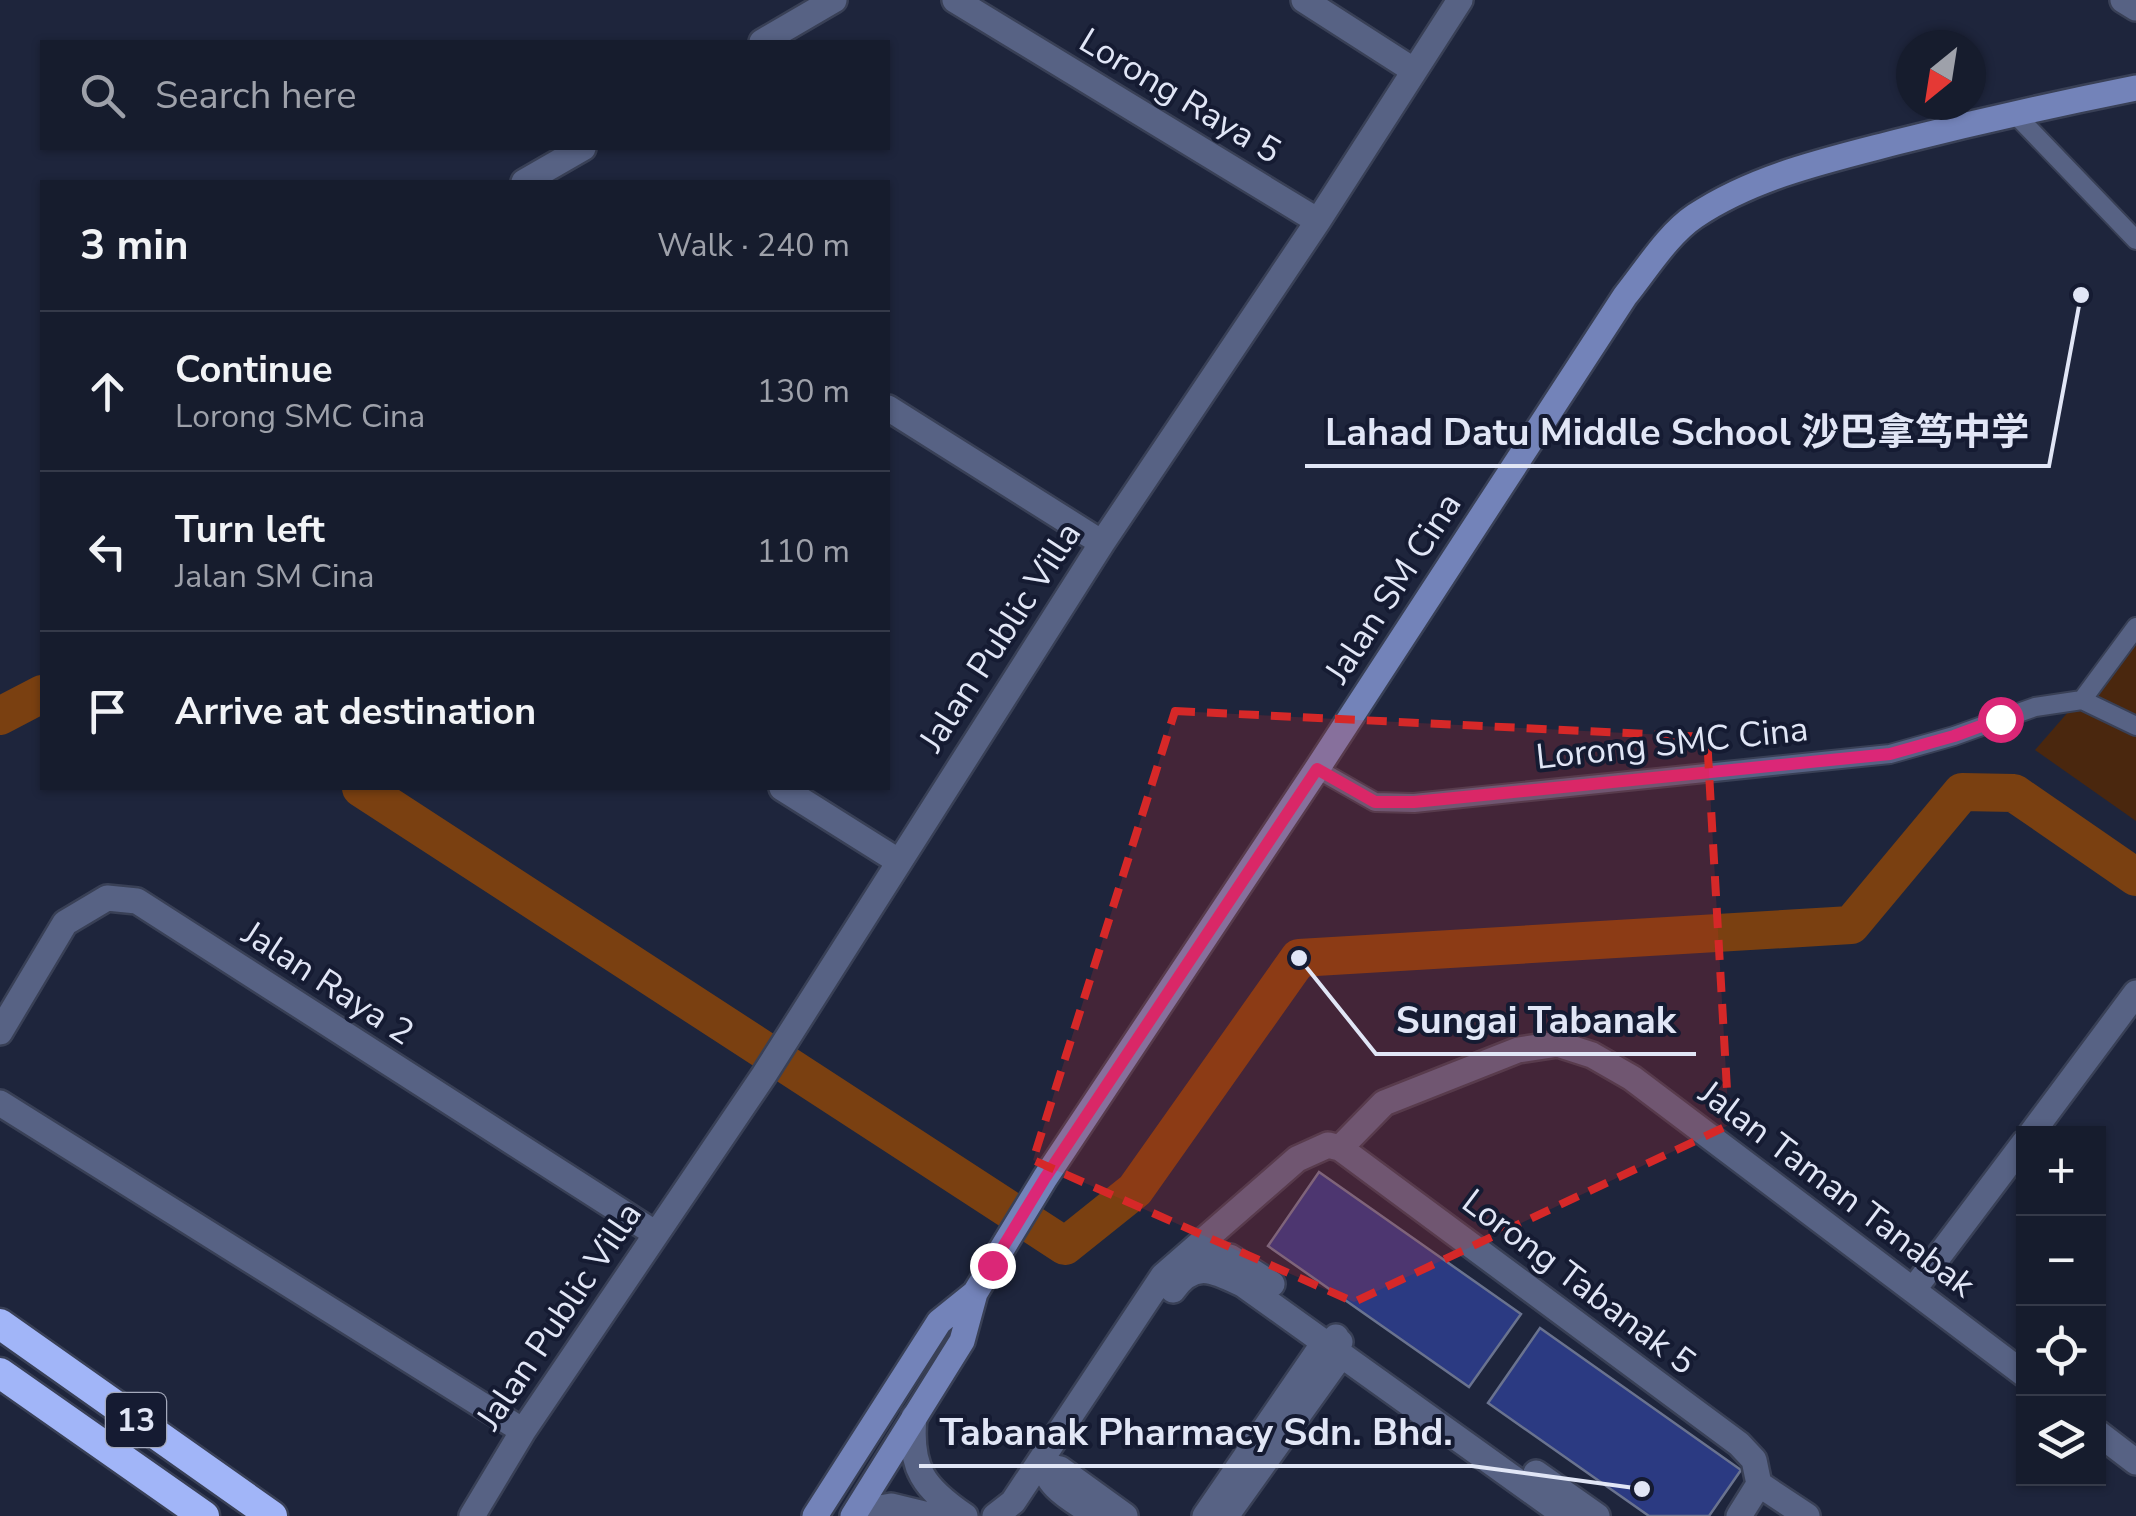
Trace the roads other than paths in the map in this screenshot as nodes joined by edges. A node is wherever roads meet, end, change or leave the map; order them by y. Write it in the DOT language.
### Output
graph roads {
  1 [pos="834,0"];
  2 [pos="954,0"];
  3 [pos="1304,0"];
  4 [pos="1460,0"];
  5 [pos="2123,0"];
  6 [pos="2136,8"];
  7 [pos="765,40"];
  8 [pos="1414,70"];
  9 [pos="2136,88"];
  10 [pos="2014,113"];
  11 [pos="581,150"];
  12 [pos="559,174"];
  13 [pos="533,180"];
  14 [pos="2136,212"];
  15 [pos="2118,220"];
  16 [pos="1318,222"];
  17 [pos="2136,240"];
  18 [pos="890,409"];
  19 [pos="1102,544"];
  20 [pos="2136,626"];
  21 [pos="2082,700"];
  22 [pos="2136,726"];
  23 [pos="1317,769"];
  24 [pos="785,790"];
  25 [pos="898,861"];
  26 [pos="2136,993"];
  27 [pos="0,1032"];
  28 [pos="0,1103"];
  29 [pos="2037,1126"];
  30 [pos="1340,1148"];
  31 [pos="2016,1154"];
  32 [pos="656,1234"];
  33 [pos="1192,1251"];
  34 [pos="1264,1287"];
  35 [pos="1914,1289"];
  36 [pos="975,1292"];
  37 [pos="0,1324"];
  38 [pos="1334,1340"];
  39 [pos="2016,1368"];
  40 [pos="0,1372"];
  41 [pos="1308,1385"];
  42 [pos="1388,1388"];
  43 [pos="914,1417"];
  44 [pos="523,1431"];
  45 [pos="2106,1438"];
  46 [pos="1073,1440"];
  47 [pos="2136,1462"];
  48 [pos="1041,1480"];
  49 [pos="1759,1484"];
  50 [pos="1089,1504"];
  51 [pos="1548,1505"];
  52 [pos="887,1511"];
  53 [pos="854,1514"];
  54 [pos="204,1516"];
  55 [pos="272,1516"];
  56 [pos="472,1516"];
  57 [pos="815,1516"];
  58 [pos="932,1516"];
  59 [pos="965,1516"];
  60 [pos="995,1516"];
  61 [pos="1125,1516"];
  62 [pos="1205,1516"];
  63 [pos="1226,1516"];
  64 [pos="1598,1516"];
  65 [pos="1738,1516"];
  66 [pos="1808,1516"];
  1 -- 7 [label="street"];
  2 -- 16 [label="street, Lorong Raya 5"];
  3 -- 8 [label="street"];
  4 -- 8 [label="street, Jalan Public Villa"];
  5 -- 6 [label="street"];
  8 -- 16 [label="street, Jalan Public Villa"];
  9 -- 10 [label="street, Jalan SM Cina"];
  10 -- 15 [label="lane"];
  10 -- 23 [label="street, Jalan SM Cina"];
  11 -- 12 [label="street"];
  12 -- 13 [label="street"];
  14 -- 15 [label="lane"];
  15 -- 17 [label="lane"];
  16 -- 19 [label="street, Jalan Public Villa"];
  18 -- 19 [label="street"];
  19 -- 25 [label="street, Jalan Public Villa"];
  20 -- 21 [label="lane"];
  21 -- 22 [label="lane"];
  21 -- 23 [label="lane, Lorong SMC Cina"];
  23 -- 36 [label="street, Jalan SM Cina"];
  24 -- 25 [label="street"];
  25 -- 32 [label="street, Jalan Public Villa"];
  26 -- 29 [label="street"];
  27 -- 32 [label="street, Jalan Raya 2"];
  28 -- 44 [label="street"];
  30 -- 33 [label="street"];
  30 -- 35 [label="street, Jalan Taman Tanabak"];
  30 -- 49 [label="street, Lorong Tabanak 5"];
  31 -- 35 [label="street"];
  32 -- 44 [label="street, Jalan Public Villa"];
  33 -- 34 [label="street"];
  33 -- 48 [label="street"];
  34 -- 38 [label="street"];
  34 -- 46 [label="street"];
  35 -- 39 [label="street, Jalan Taman Tanabak"];
  36 -- 43 [label="street, Jalan SM Cina"];
  36 -- 57 [label="street, Jalan SM Cina"];
  37 -- 55 [label="highway, 13"];
  38 -- 41 [label="street"];
  38 -- 41 [label="street"];
  38 -- 42 [label="street"];
  38 -- 51 [label="street"];
  40 -- 54 [label="highway, 13"];
  41 -- 42 [label="street"];
  41 -- 62 [label="street"];
  41 -- 63 [label="street"];
  42 -- 51 [label="street"];
  43 -- 53 [label="street, Jalan SM Cina"];
  43 -- 59 [label="street"];
  44 -- 56 [label="street, Jalan Public Villa"];
  45 -- 47 [label="street"];
  46 -- 48 [label="street"];
  46 -- 50 [label="street"];
  48 -- 50 [label="street"];
  48 -- 50 [label="street"];
  48 -- 60 [label="street"];
  49 -- 65 [label="street"];
  49 -- 66 [label="street"];
  50 -- 61 [label="street"];
  51 -- 64 [label="street"];
  52 -- 53 [label="street"];
  52 -- 58 [label="street"];
}
